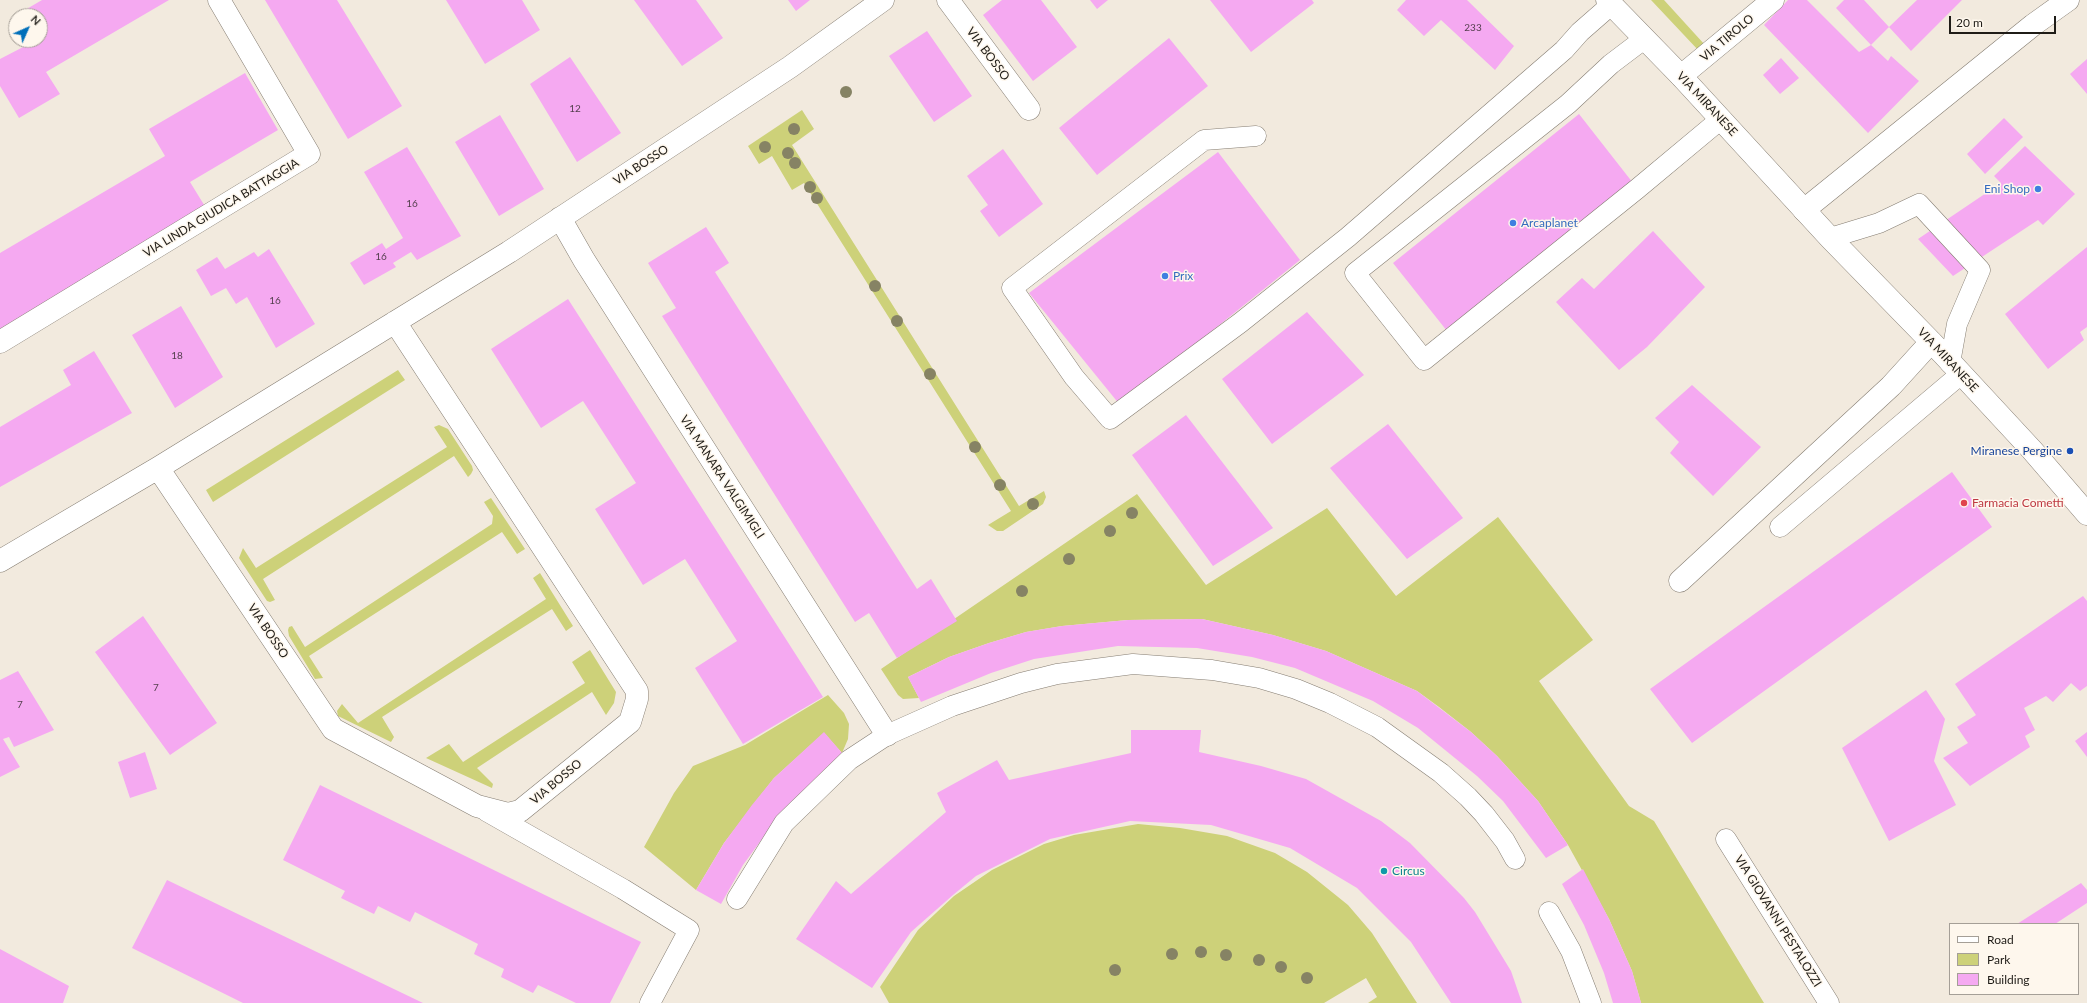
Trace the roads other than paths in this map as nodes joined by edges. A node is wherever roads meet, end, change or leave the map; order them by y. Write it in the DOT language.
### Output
graph roads {
  1 [pos="219,0"];
  2 [pos="883,0"];
  3 [pos="948,0"];
  4 [pos="1773,0"];
  5 [pos="2068,0"];
  6 [pos="1609,2"];
  7 [pos="1644,39"];
  8 [pos="1681,76"];
  9 [pos="1028,109"];
  10 [pos="1721,118"];
  11 [pos="1256,136"];
  12 [pos="1804,210"];
  13 [pos="560,218"];
  14 [pos="1830,238"];
  15 [pos="395,322"];
  16 [pos="0,342"];
  17 [pos="1931,342"];
  18 [pos="1956,369"];
  19 [pos="158,468"];
  20 [pos="2087,514"];
  21 [pos="1780,527"];
  22 [pos="0,561"];
  23 [pos="1680,581"];
  24 [pos="886,735"];
  25 [pos="477,806"];
  26 [pos="1726,839"];
  27 [pos="1515,858"];
  28 [pos="737,899"];
  29 [pos="1549,912"];
  30 [pos="650,1003"];
  31 [pos="1591,1003"];
  32 [pos="1829,1003"];
  1 -- 16 [label="street, VIA LINDA GIUDICA BATTAGGIA"];
  2 -- 13 [label="street, VIA BOSSO"];
  3 -- 9 [label="street, VIA BOSSO"];
  4 -- 8 [label="street, VIA TIROLO"];
  5 -- 12 [label="street"];
  6 -- 7 [label="street, VIA MIRANESE"];
  6 -- 11 [label="lane"];
  7 -- 8 [label="street, VIA MIRANESE"];
  7 -- 10 [label="lane"];
  8 -- 10 [label="street, VIA MIRANESE"];
  10 -- 12 [label="street, VIA MIRANESE"];
  12 -- 14 [label="street, VIA MIRANESE"];
  13 -- 15 [label="street, VIA BOSSO"];
  13 -- 24 [label="street, VIA MANARA VALGIMIGLI"];
  14 -- 17 [label="street, VIA MIRANESE"];
  14 -- 18 [label="lane"];
  15 -- 19 [label="street, VIA BOSSO"];
  15 -- 25 [label="street, VIA BOSSO"];
  17 -- 18 [label="street, VIA MIRANESE"];
  17 -- 23 [label="street"];
  18 -- 20 [label="street, VIA MIRANESE"];
  18 -- 21 [label="lane"];
  19 -- 22 [label="street, VIA BOSSO"];
  19 -- 25 [label="street, VIA BOSSO"];
  24 -- 27 [label="lane"];
  24 -- 28 [label="lane"];
  25 -- 30 [label="lane"];
  26 -- 32 [label="lane, VIA GIOVANNI PESTALOZZI"];
  29 -- 31 [label="lane"];
}
